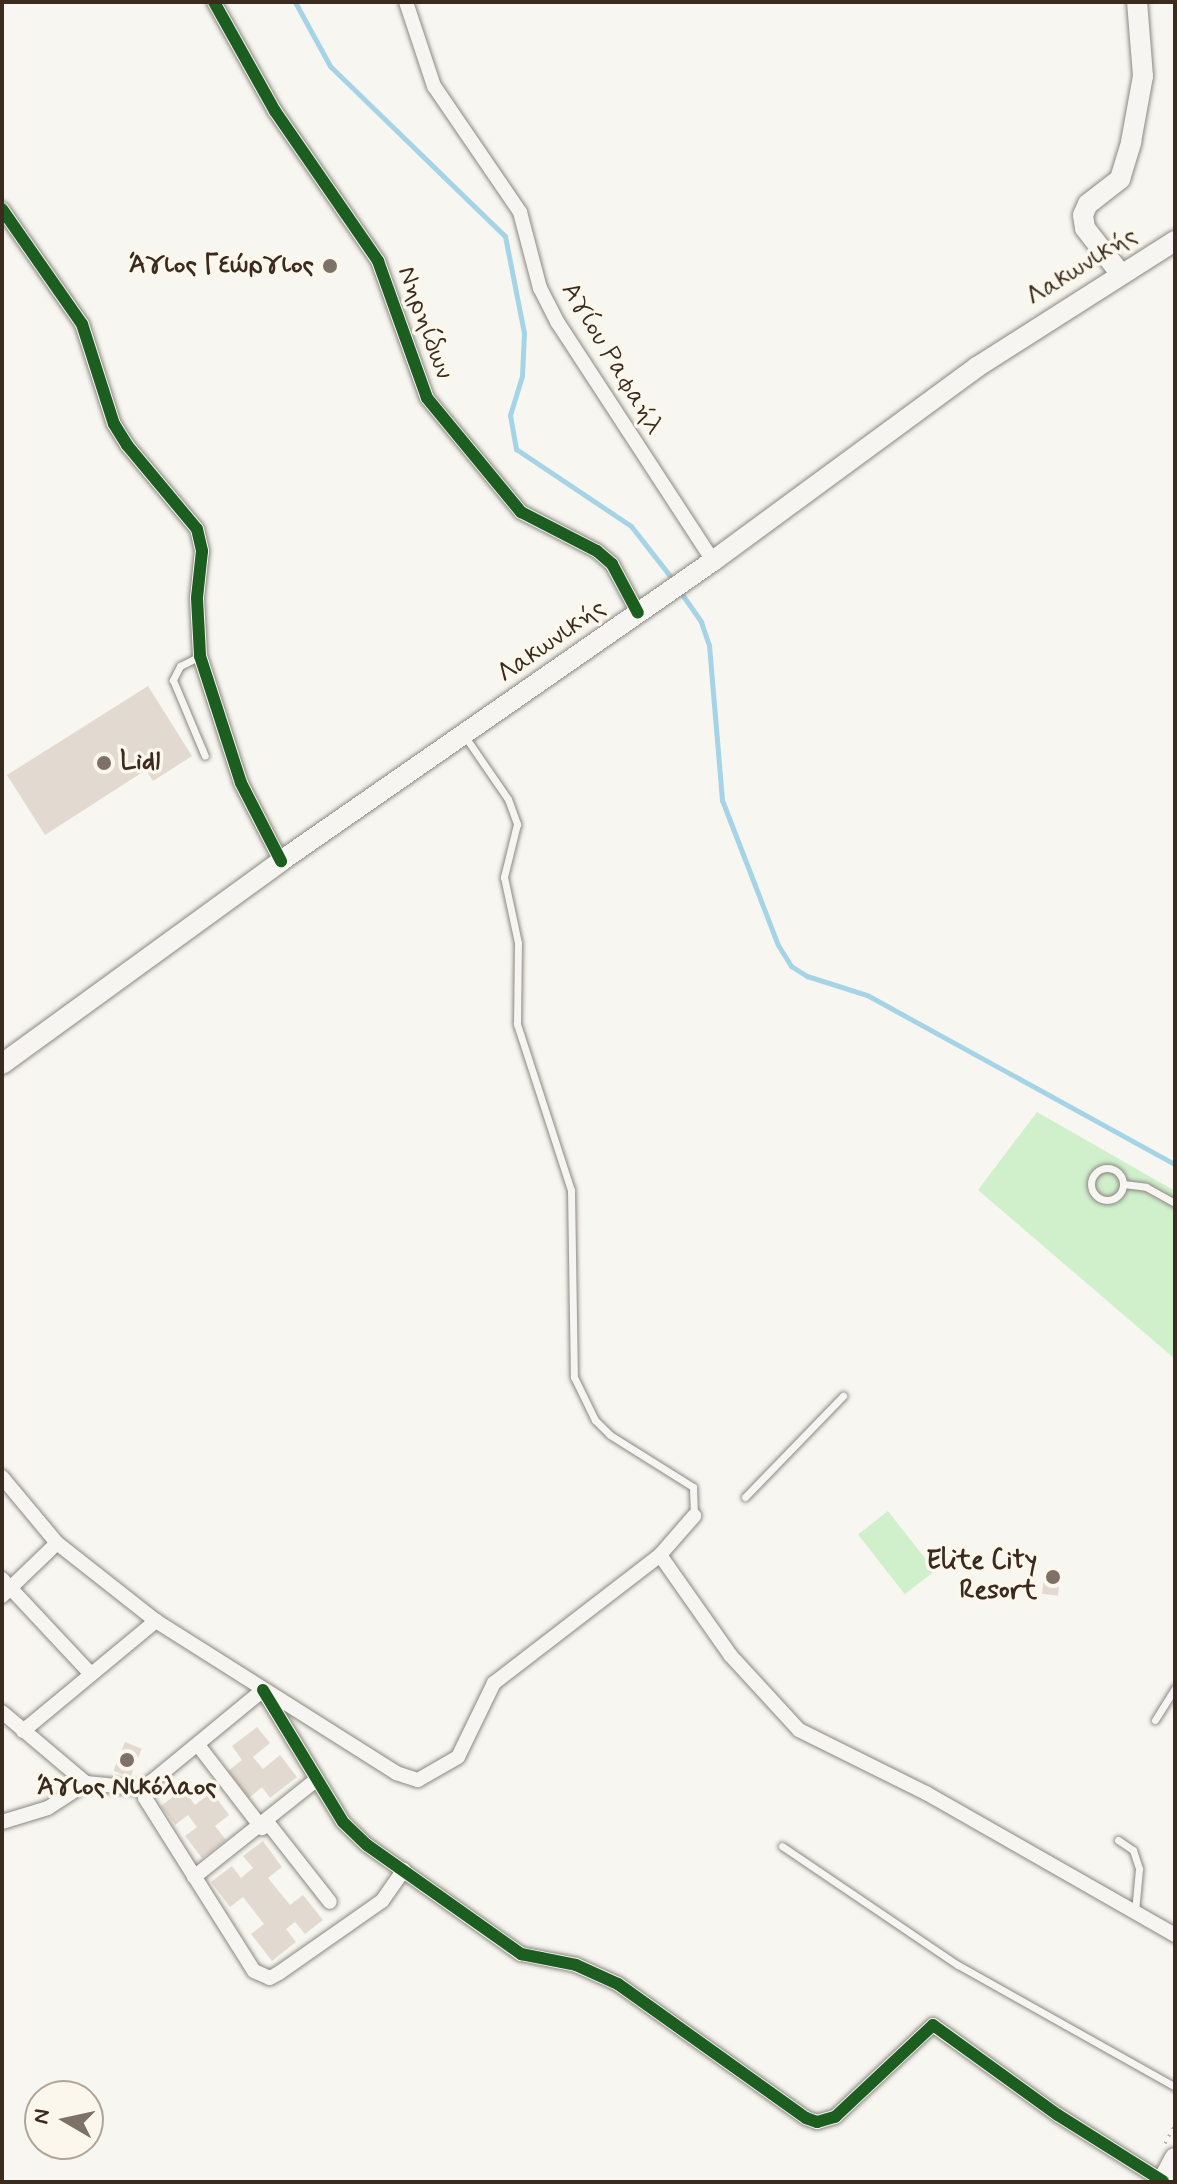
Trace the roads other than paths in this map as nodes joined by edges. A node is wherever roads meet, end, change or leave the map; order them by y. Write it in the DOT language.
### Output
graph roads {
  1 [pos="214,2"];
  2 [pos="406,2"];
  3 [pos="1137,2"];
  4 [pos="2,209"];
  5 [pos="1175,241"];
  6 [pos="1120,273"];
  7 [pos="713,561"];
  8 [pos="640,611"];
  9 [pos="200,656"];
  10 [pos="464,735"];
  11 [pos="205,756"];
  12 [pos="281,861"];
  13 [pos="2,1064"];
  14 [pos="1123,1184"];
  15 [pos="1175,1203"];
  16 [pos="843,1396"];
  17 [pos="2,1477"];
  18 [pos="745,1497"];
  19 [pos="694,1516"];
  20 [pos="57,1543"];
  21 [pos="660,1555"];
  22 [pos="5,1587"];
  23 [pos="156,1621"];
  24 [pos="89,1672"];
  25 [pos="1175,1688"];
  26 [pos="263,1690"];
  27 [pos="2,1712"];
  28 [pos="1155,1720"];
  29 [pos="23,1731"];
  30 [pos="198,1745"];
  31 [pos="317,1779"];
  32 [pos="86,1783"];
  33 [pos="147,1789"];
  34 [pos="2,1822"];
  35 [pos="265,1826"];
  36 [pos="1118,1840"];
  37 [pos="782,1846"];
  38 [pos="404,1870"];
  39 [pos="194,1877"];
  40 [pos="330,1902"];
  41 [pos="1134,1913"];
  42 [pos="1175,1935"];
  43 [pos="1175,2087"];
  44 [pos="1175,2158"];
  45 [pos="1162,2182"];
  1 -- 8 [label="street, Νηρηίδων"];
  2 -- 7 [label="street, Αγίου Ραφαήλ"];
  3 -- 6 [label="main road"];
  4 -- 9 [label="street"];
  5 -- 6 [label="main road, Λακωνικής"];
  6 -- 7 [label="main road, Λακωνικής"];
  7 -- 8 [label="main road, Λακωνικής"];
  8 -- 10 [label="main road, Λακωνικής"];
  9 -- 11 [label="lane"];
  9 -- 12 [label="street"];
  10 -- 12 [label="main road, Λακωνικής"];
  10 -- 19 [label="lane"];
  12 -- 13 [label="main road, Λακωνικής"];
  14 -- 14 [label="lane"];
  14 -- 15 [label="lane"];
  16 -- 18 [label="lane"];
  17 -- 20 [label="street"];
  19 -- 21 [label="street"];
  20 -- 22 [label="street"];
  20 -- 23 [label="street"];
  21 -- 26 [label="street"];
  21 -- 41 [label="street"];
  22 -- 24 [label="street"];
  23 -- 24 [label="street"];
  23 -- 26 [label="street"];
  24 -- 29 [label="street"];
  25 -- 28 [label="lane"];
  26 -- 30 [label="street"];
  26 -- 31 [label="street"];
  27 -- 29 [label="street"];
  29 -- 32 [label="street"];
  30 -- 33 [label="street"];
  30 -- 35 [label="street"];
  31 -- 35 [label="street"];
  31 -- 38 [label="street"];
  32 -- 33 [label="street"];
  32 -- 34 [label="street"];
  33 -- 39 [label="street"];
  35 -- 39 [label="street"];
  35 -- 40 [label="street"];
  36 -- 41 [label="lane"];
  37 -- 43 [label="lane"];
  38 -- 39 [label="street"];
  38 -- 45 [label="street"];
  41 -- 42 [label="street"];
  44 -- 45 [label="main road"];
}
